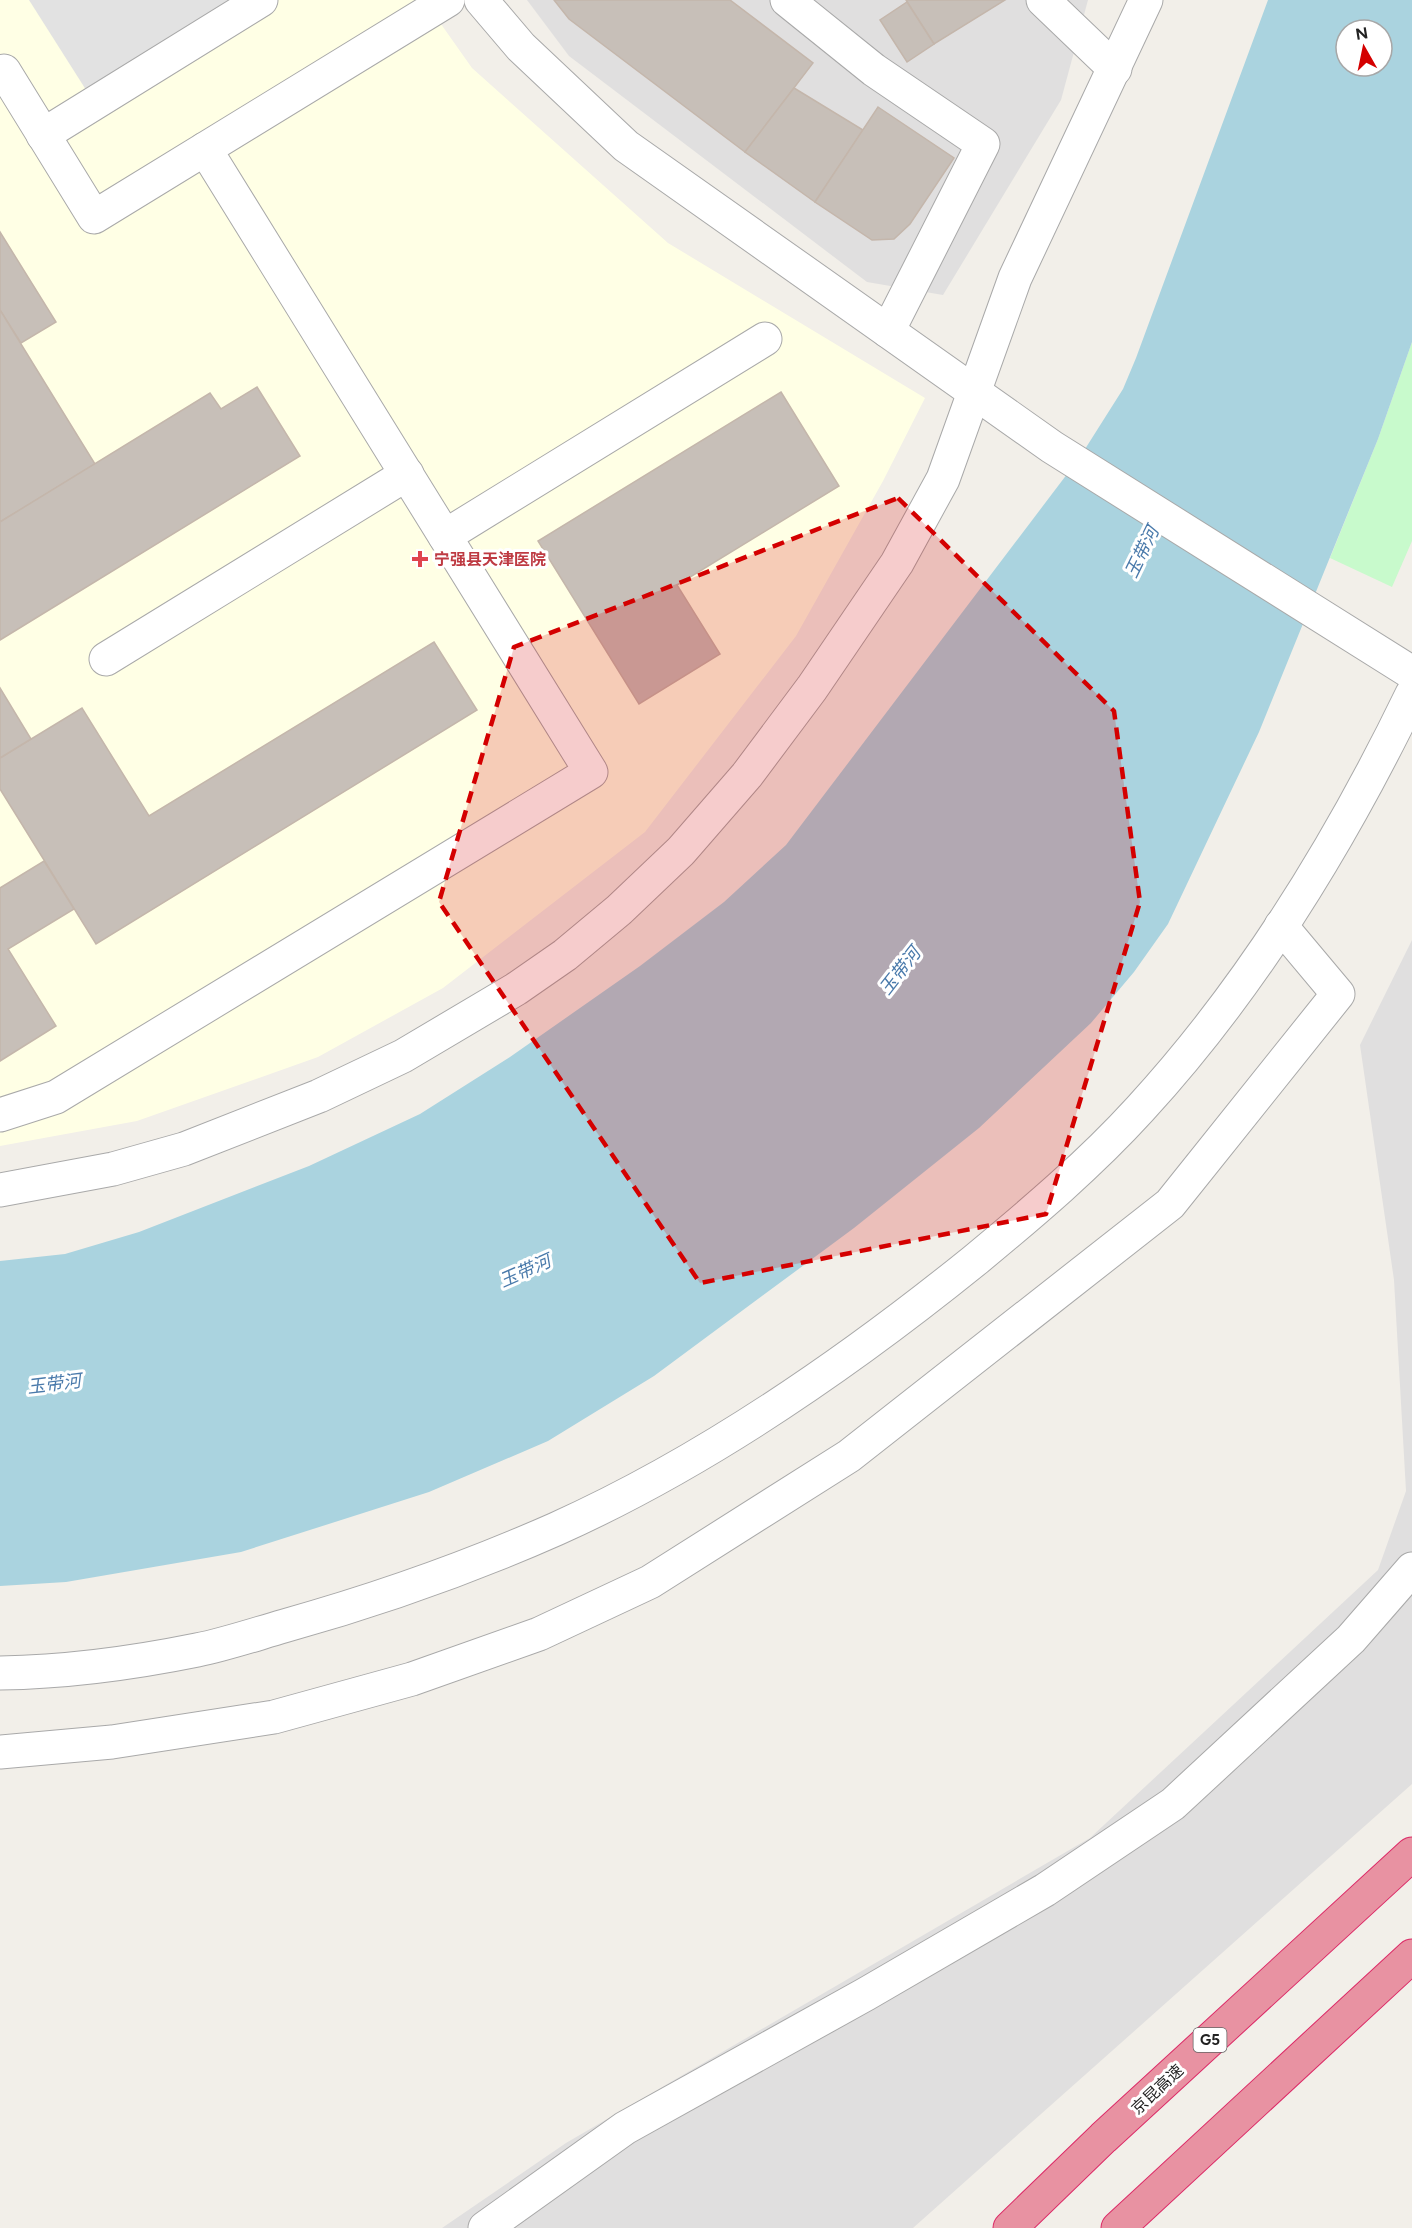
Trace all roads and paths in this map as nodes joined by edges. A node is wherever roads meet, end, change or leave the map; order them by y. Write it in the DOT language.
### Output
graph roads {
  1 [pos="261,0"];
  2 [pos="448,0"];
  3 [pos="481,0"];
  4 [pos="787,0"];
  5 [pos="1043,0"];
  6 [pos="1146,0"];
  7 [pos="1114,69"];
  8 [pos="0,73"];
  9 [pos="44,135"];
  10 [pos="205,148"];
  11 [pos="888,331"];
  12 [pos="765,339"];
  13 [pos="974,392"];
  14 [pos="407,474"];
  15 [pos="445,536"];
  16 [pos="106,659"];
  17 [pos="1412,673"];
  18 [pos="1412,694"];
  19 [pos="1281,926"];
  20 [pos="0,1115"];
  21 [pos="0,1190"];
  22 [pos="1412,1569"];
  23 [pos="0,1673"];
  24 [pos="0,1752"];
  25 [pos="1412,1854"];
  26 [pos="1412,1956"];
  27 [pos="485,2228"];
  28 [pos="1010,2228"];
  29 [pos="1118,2228"];
  1 -- 9 [label="street"];
  2 -- 10 [label="street"];
  3 -- 11 [label="street"];
  4 -- 11 [label="street"];
  5 -- 7 [label="street"];
  6 -- 7 [label="street"];
  7 -- 13 [label="street"];
  8 -- 9 [label="street"];
  9 -- 10 [label="street"];
  10 -- 14 [label="street"];
  11 -- 13 [label="street"];
  12 -- 15 [label="street"];
  13 -- 17 [label="street"];
  13 -- 21 [label="street"];
  14 -- 15 [label="street"];
  14 -- 16 [label="street"];
  15 -- 20 [label="street"];
  18 -- 19 [label="street"];
  19 -- 23 [label="street"];
  19 -- 24 [label="street"];
  22 -- 27 [label="street"];
  25 -- 28 [label="highway, 京昆高速 / G5"];
  26 -- 29 [label="highway"];
}
